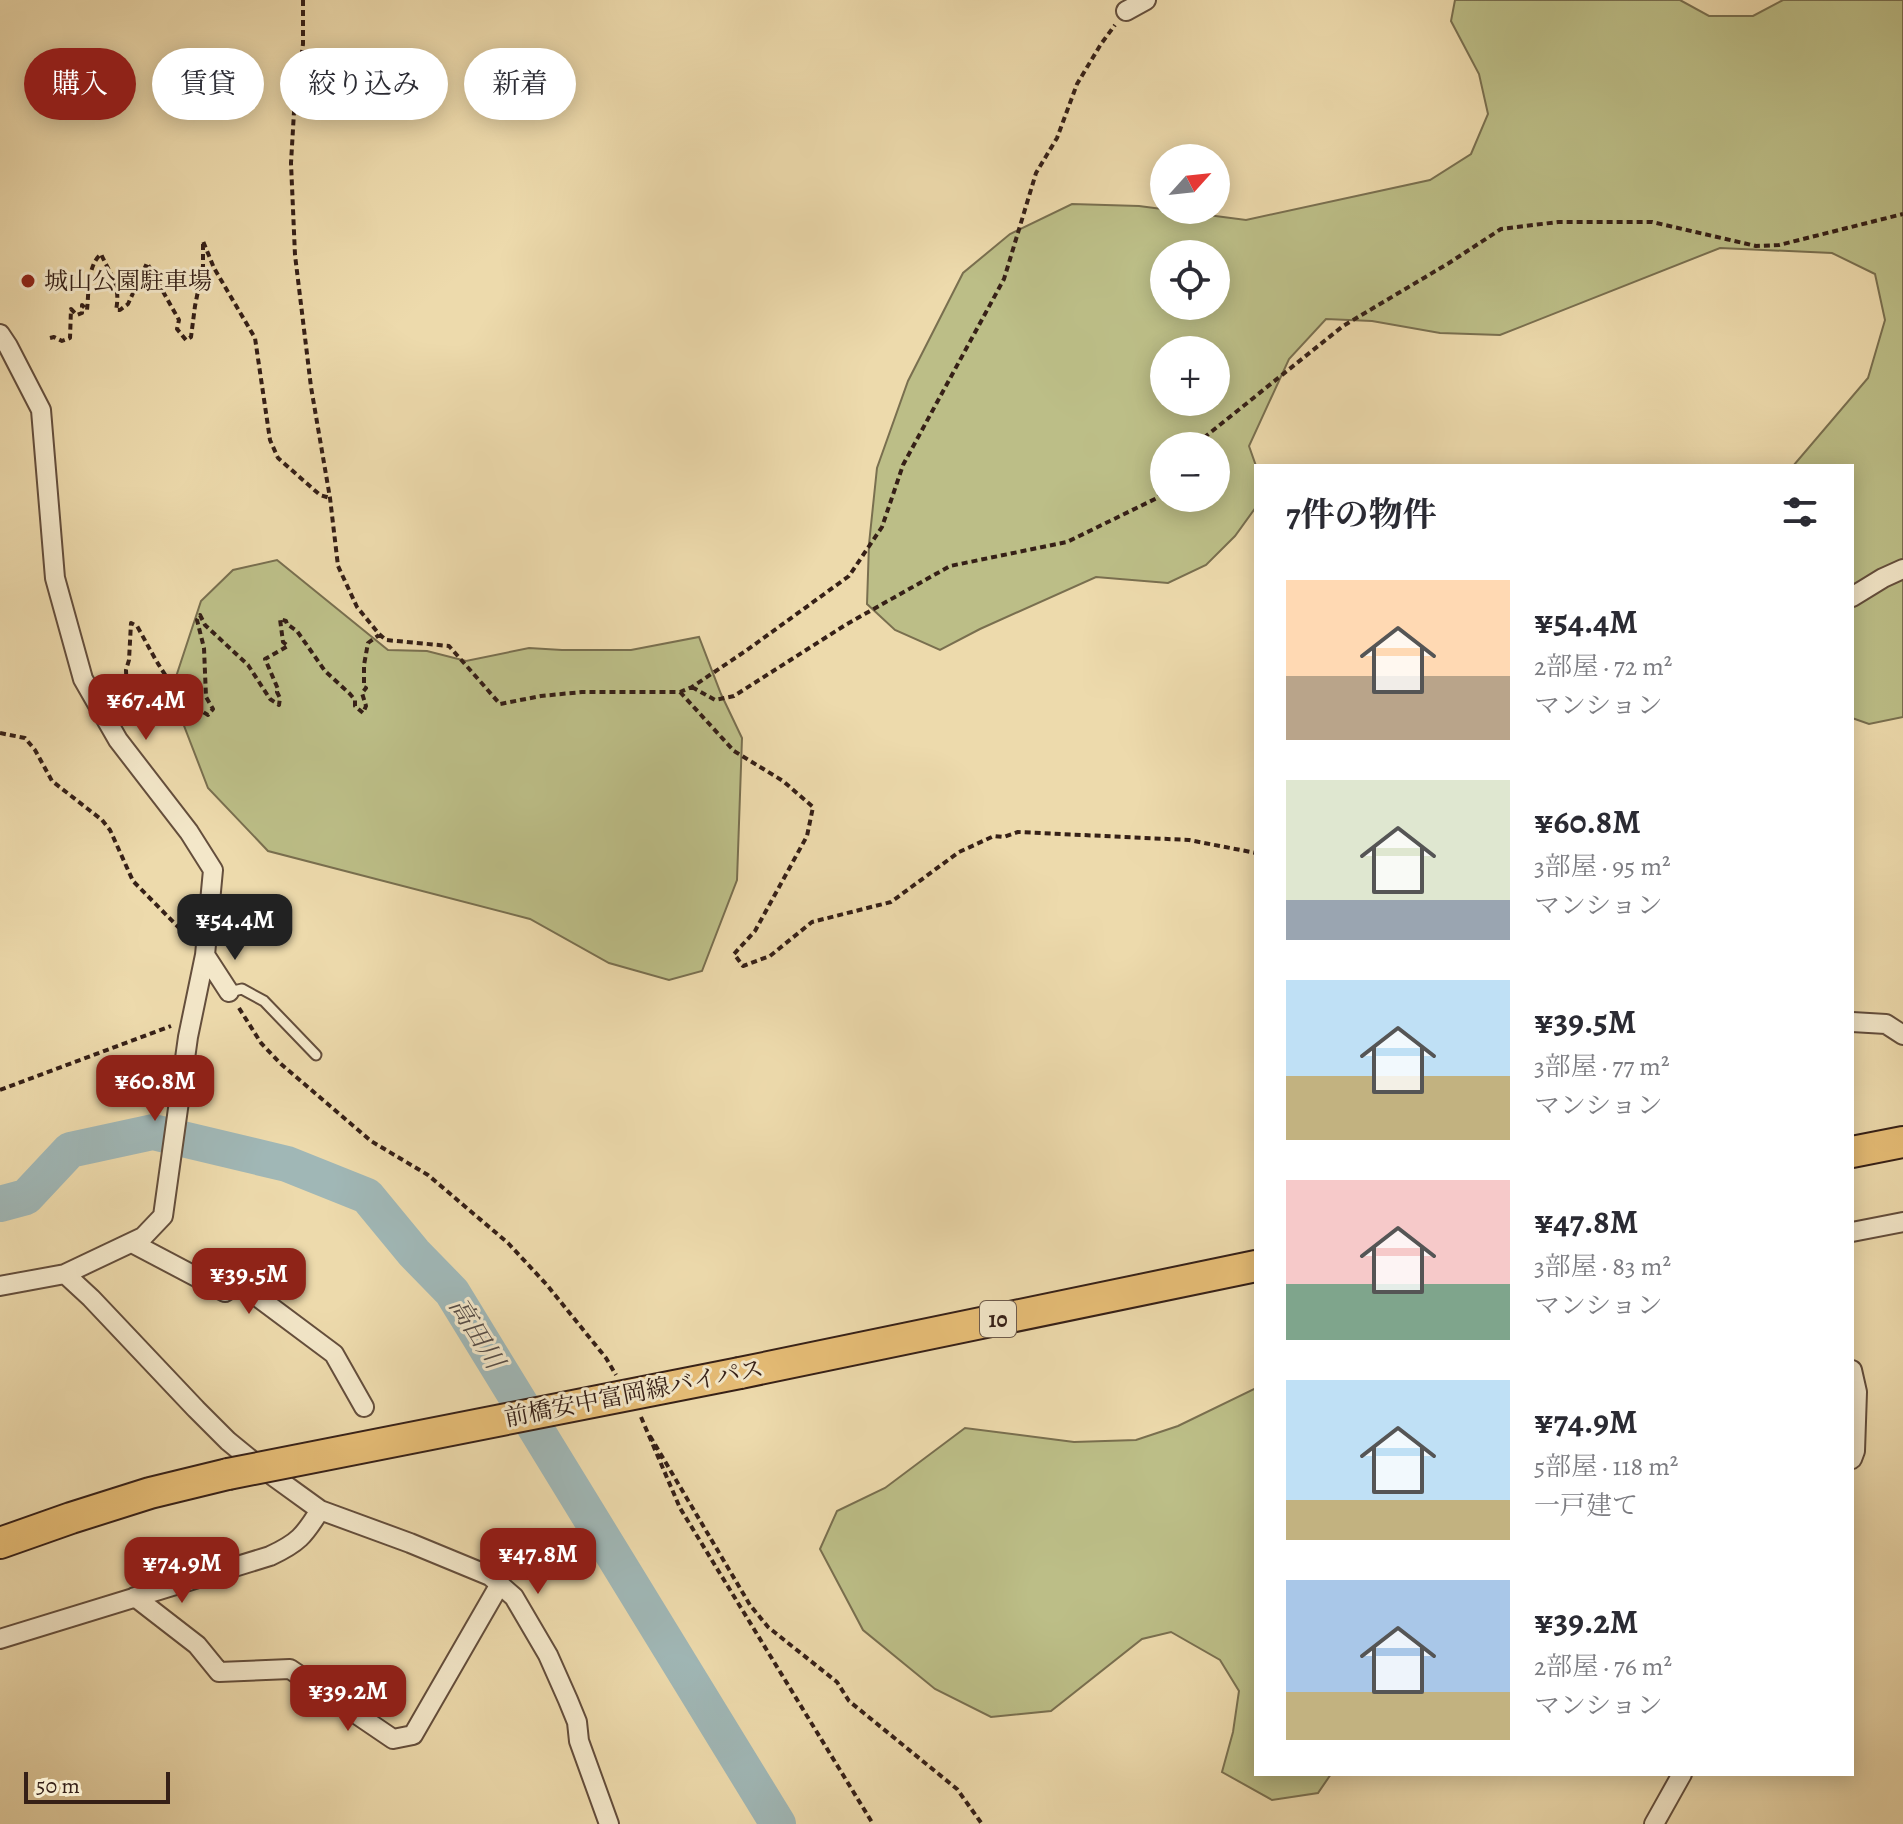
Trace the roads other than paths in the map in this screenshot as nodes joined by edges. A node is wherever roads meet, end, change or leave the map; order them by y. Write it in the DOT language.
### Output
graph roads {
  1 [pos="1146,0"];
  2 [pos="1126,11"];
  3 [pos="0,334"];
  4 [pos="1903,569"];
  5 [pos="1854,596"];
  6 [pos="205,955"];
  7 [pos="229,992"];
  8 [pos="1854,1022"];
  9 [pos="1903,1035"];
  10 [pos="316,1055"];
  11 [pos="1903,1142"];
  12 [pos="1854,1152"];
  13 [pos="1903,1222"];
  14 [pos="1854,1232"];
  15 [pos="132,1243"];
  16 [pos="1254,1266"];
  17 [pos="65,1274"];
  18 [pos="0,1286"];
  19 [pos="1854,1379"];
  20 [pos="364,1407"];
  21 [pos="1854,1454"];
  22 [pos="320,1510"];
  23 [pos="5,1544"];
  24 [pos="500,1584"];
  25 [pos="135,1597"];
  26 [pos="0,1639"];
  27 [pos="1681,1776"];
  28 [pos="609,1824"];
  29 [pos="1654,1824"];
  1 -- 2 [label="street"];
  3 -- 6 [label="street"];
  4 -- 5 [label="street"];
  6 -- 7 [label="street"];
  6 -- 15 [label="street"];
  7 -- 10 [label="lane"];
  8 -- 9 [label="street"];
  11 -- 12 [label="main road"];
  13 -- 14 [label="street"];
  15 -- 17 [label="street"];
  15 -- 20 [label="street"];
  16 -- 23 [label="main road, 前橋安中富岡線バイパス / 10, bridge"];
  17 -- 18 [label="street"];
  17 -- 22 [label="street"];
  19 -- 21 [label="street"];
  22 -- 24 [label="street"];
  22 -- 25 [label="street"];
  24 -- 25 [label="street"];
  24 -- 28 [label="street"];
  25 -- 26 [label="street"];
  27 -- 29 [label="street"];
}
